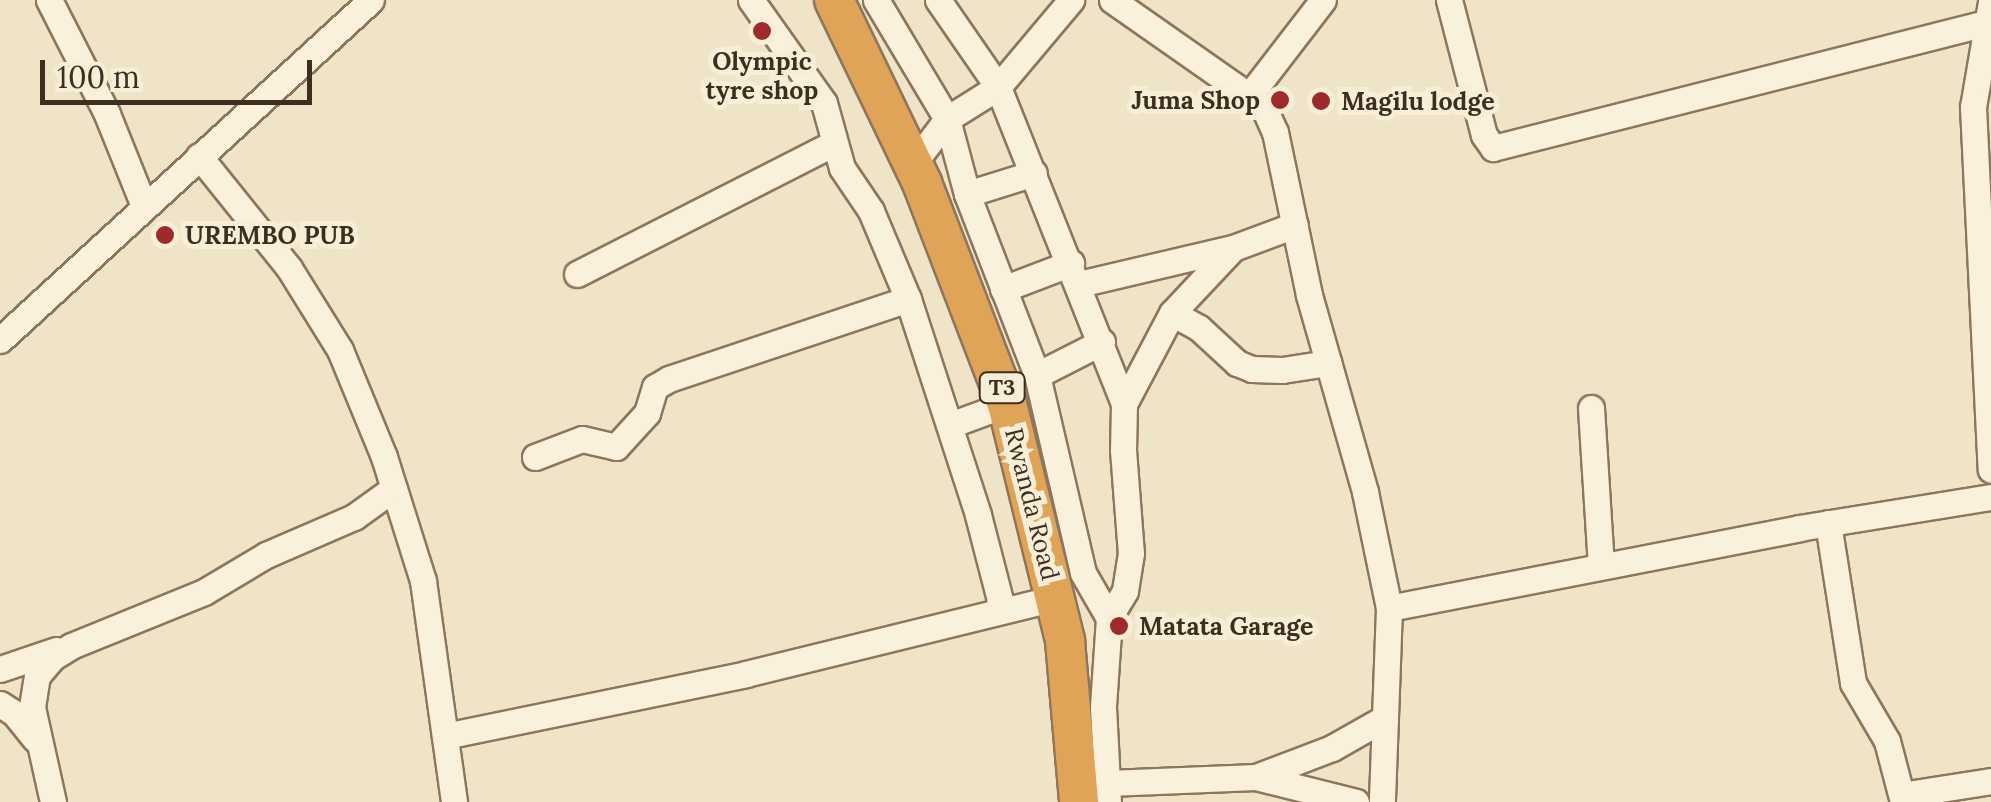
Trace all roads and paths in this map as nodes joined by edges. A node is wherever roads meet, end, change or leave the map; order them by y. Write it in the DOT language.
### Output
graph roads {
  1 [pos="48,0"];
  2 [pos="371,0"];
  3 [pos="751,0"];
  4 [pos="834,0"];
  5 [pos="876,0"];
  6 [pos="938,0"];
  7 [pos="1071,0"];
  8 [pos="1112,0"];
  9 [pos="1324,0"];
  10 [pos="1449,0"];
  11 [pos="1989,13"];
  12 [pos="998,87"];
  13 [pos="1249,96"];
  14 [pos="946,119"];
  15 [pos="834,144"];
  16 [pos="200,156"];
  17 [pos="913,164"];
  18 [pos="1034,173"];
  19 [pos="967,194"];
  20 [pos="144,206"];
  21 [pos="1294,225"];
  22 [pos="1233,248"];
  23 [pos="1075,273"];
  24 [pos="576,274"];
  25 [pos="1004,289"];
  26 [pos="908,299"];
  27 [pos="1172,313"];
  28 [pos="0,340"];
  29 [pos="1102,342"];
  30 [pos="1328,363"];
  31 [pos="1038,375"];
  32 [pos="1007,404"];
  33 [pos="1124,404"];
  34 [pos="1591,408"];
  35 [pos="950,425"];
  36 [pos="535,457"];
  37 [pos="1991,470"];
  38 [pos="394,488"];
  39 [pos="1991,497"];
  40 [pos="1828,523"];
  41 [pos="1601,566"];
  42 [pos="1055,598"];
  43 [pos="1388,608"];
  44 [pos="998,609"];
  45 [pos="1110,618"];
  46 [pos="71,646"];
  47 [pos="0,669"];
  48 [pos="0,704"];
  49 [pos="1384,718"];
  50 [pos="445,736"];
  51 [pos="40,748"];
  52 [pos="1256,777"];
  53 [pos="1991,781"];
  54 [pos="1098,796"];
  55 [pos="1902,798"];
  56 [pos="54,802"];
  57 [pos="454,802"];
  58 [pos="1356,802"];
  59 [pos="1382,802"];
  1 -- 20 [label="street"];
  2 -- 16 [label="street"];
  3 -- 15 [label="street"];
  4 -- 17 [label="highway, Rwanda Road / T3"];
  5 -- 14 [label="street"];
  6 -- 12 [label="street"];
  7 -- 12 [label="street"];
  8 -- 13 [label="street"];
  9 -- 13 [label="street"];
  10 -- 11 [label="street"];
  11 -- 37 [label="street"];
  12 -- 14 [label="street"];
  12 -- 18 [label="street"];
  13 -- 21 [label="street"];
  14 -- 17 [label="street"];
  14 -- 19 [label="street"];
  15 -- 24 [label="street"];
  15 -- 26 [label="street"];
  16 -- 20 [label="street"];
  16 -- 38 [label="street"];
  17 -- 32 [label="highway, Rwanda Road / T3"];
  18 -- 19 [label="street"];
  18 -- 23 [label="street"];
  19 -- 25 [label="street"];
  20 -- 28 [label="street"];
  21 -- 22 [label="street"];
  21 -- 30 [label="street"];
  22 -- 23 [label="street"];
  22 -- 27 [label="street"];
  23 -- 25 [label="street"];
  23 -- 29 [label="street"];
  25 -- 31 [label="street"];
  26 -- 35 [label="street"];
  26 -- 36 [label="street"];
  27 -- 30 [label="street"];
  27 -- 33 [label="street"];
  29 -- 31 [label="street"];
  29 -- 33 [label="street"];
  30 -- 43 [label="street"];
  31 -- 45 [label="street"];
  32 -- 35 [label="street"];
  32 -- 42 [label="highway, Rwanda Road / T3"];
  33 -- 45 [label="street"];
  34 -- 41 [label="street"];
  35 -- 44 [label="street"];
  38 -- 46 [label="street"];
  38 -- 50 [label="street"];
  39 -- 40 [label="street"];
  40 -- 41 [label="street"];
  40 -- 55 [label="street"];
  41 -- 43 [label="street"];
  42 -- 44 [label="street"];
  42 -- 54 [label="highway, Rwanda Road / T3"];
  43 -- 49 [label="street"];
  44 -- 50 [label="street"];
  45 -- 54 [label="street"];
  46 -- 47 [label="street"];
  46 -- 51 [label="street"];
  48 -- 51 [label="street"];
  49 -- 52 [label="street"];
  49 -- 59 [label="street"];
  50 -- 57 [label="street"];
  51 -- 56 [label="street"];
  52 -- 54 [label="street"];
  52 -- 58 [label="street"];
  53 -- 55 [label="street"];
}
